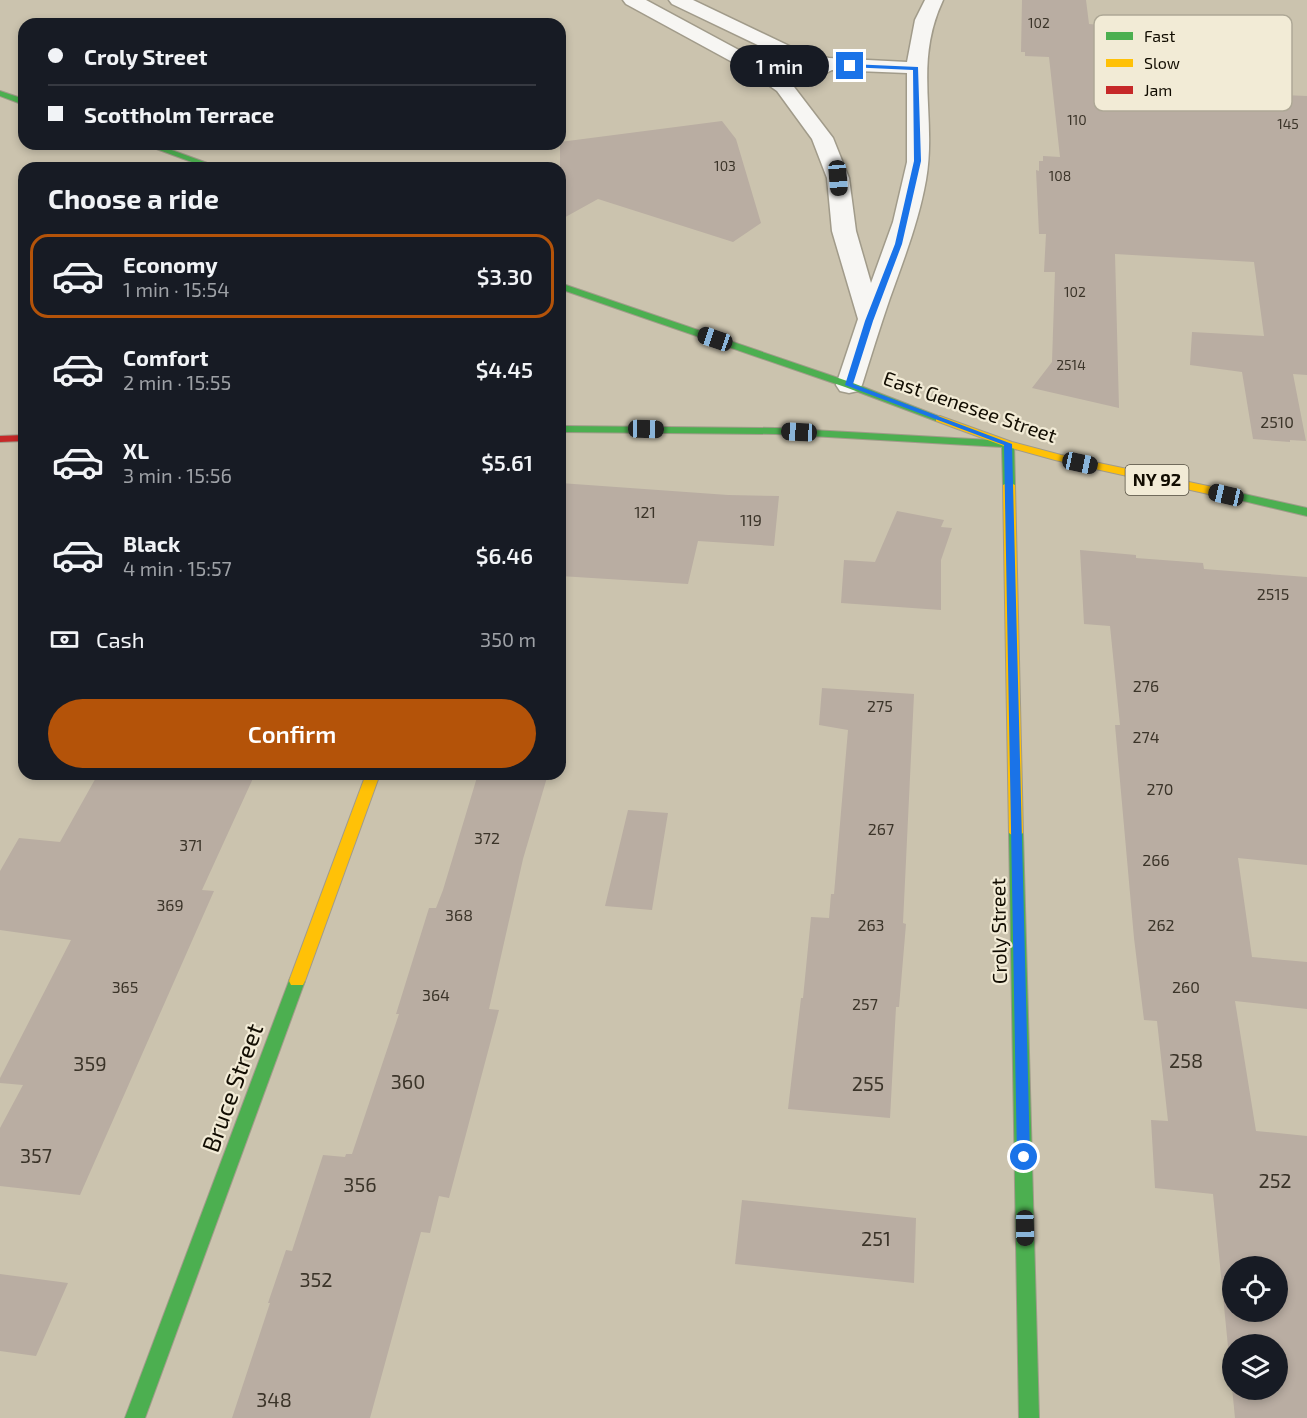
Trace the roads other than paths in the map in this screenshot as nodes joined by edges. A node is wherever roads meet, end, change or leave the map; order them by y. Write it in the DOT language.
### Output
graph roads {
  1 [pos="632,0"];
  2 [pos="678,0"];
  3 [pos="934,0"];
  4 [pos="829,64"];
  5 [pos="916,68"];
  6 [pos="783,87"];
  7 [pos="0,93"];
  8 [pos="18,100"];
  9 [pos="164,150"];
  10 [pos="200,162"];
  11 [pos="566,288"];
  12 [pos="870,318"];
  13 [pos="849,385"];
  14 [pos="566,429"];
  15 [pos="18,438"];
  16 [pos="0,439"];
  17 [pos="1008,444"];
  18 [pos="1307,512"];
  19 [pos="371,780"];
  20 [pos="135,1418"];
  21 [pos="1029,1418"];
  1 -- 6 [label="street"];
  2 -- 4 [label="street"];
  3 -- 5 [label="street"];
  4 -- 5 [label="street"];
  4 -- 6 [label="street"];
  5 -- 12 [label="street"];
  6 -- 12 [label="street"];
  7 -- 8 [label="street"];
  9 -- 10 [label="street"];
  11 -- 13 [label="street, East Genesee Street / NY 92"];
  12 -- 13 [label="street"];
  13 -- 17 [label="street, East Genesee Street / NY 92"];
  14 -- 17 [label="street"];
  15 -- 16 [label="street"];
  17 -- 18 [label="street, East Genesee Street / NY 92"];
  17 -- 21 [label="street, Croly Street"];
  19 -- 20 [label="street, Bruce Street"];
}
